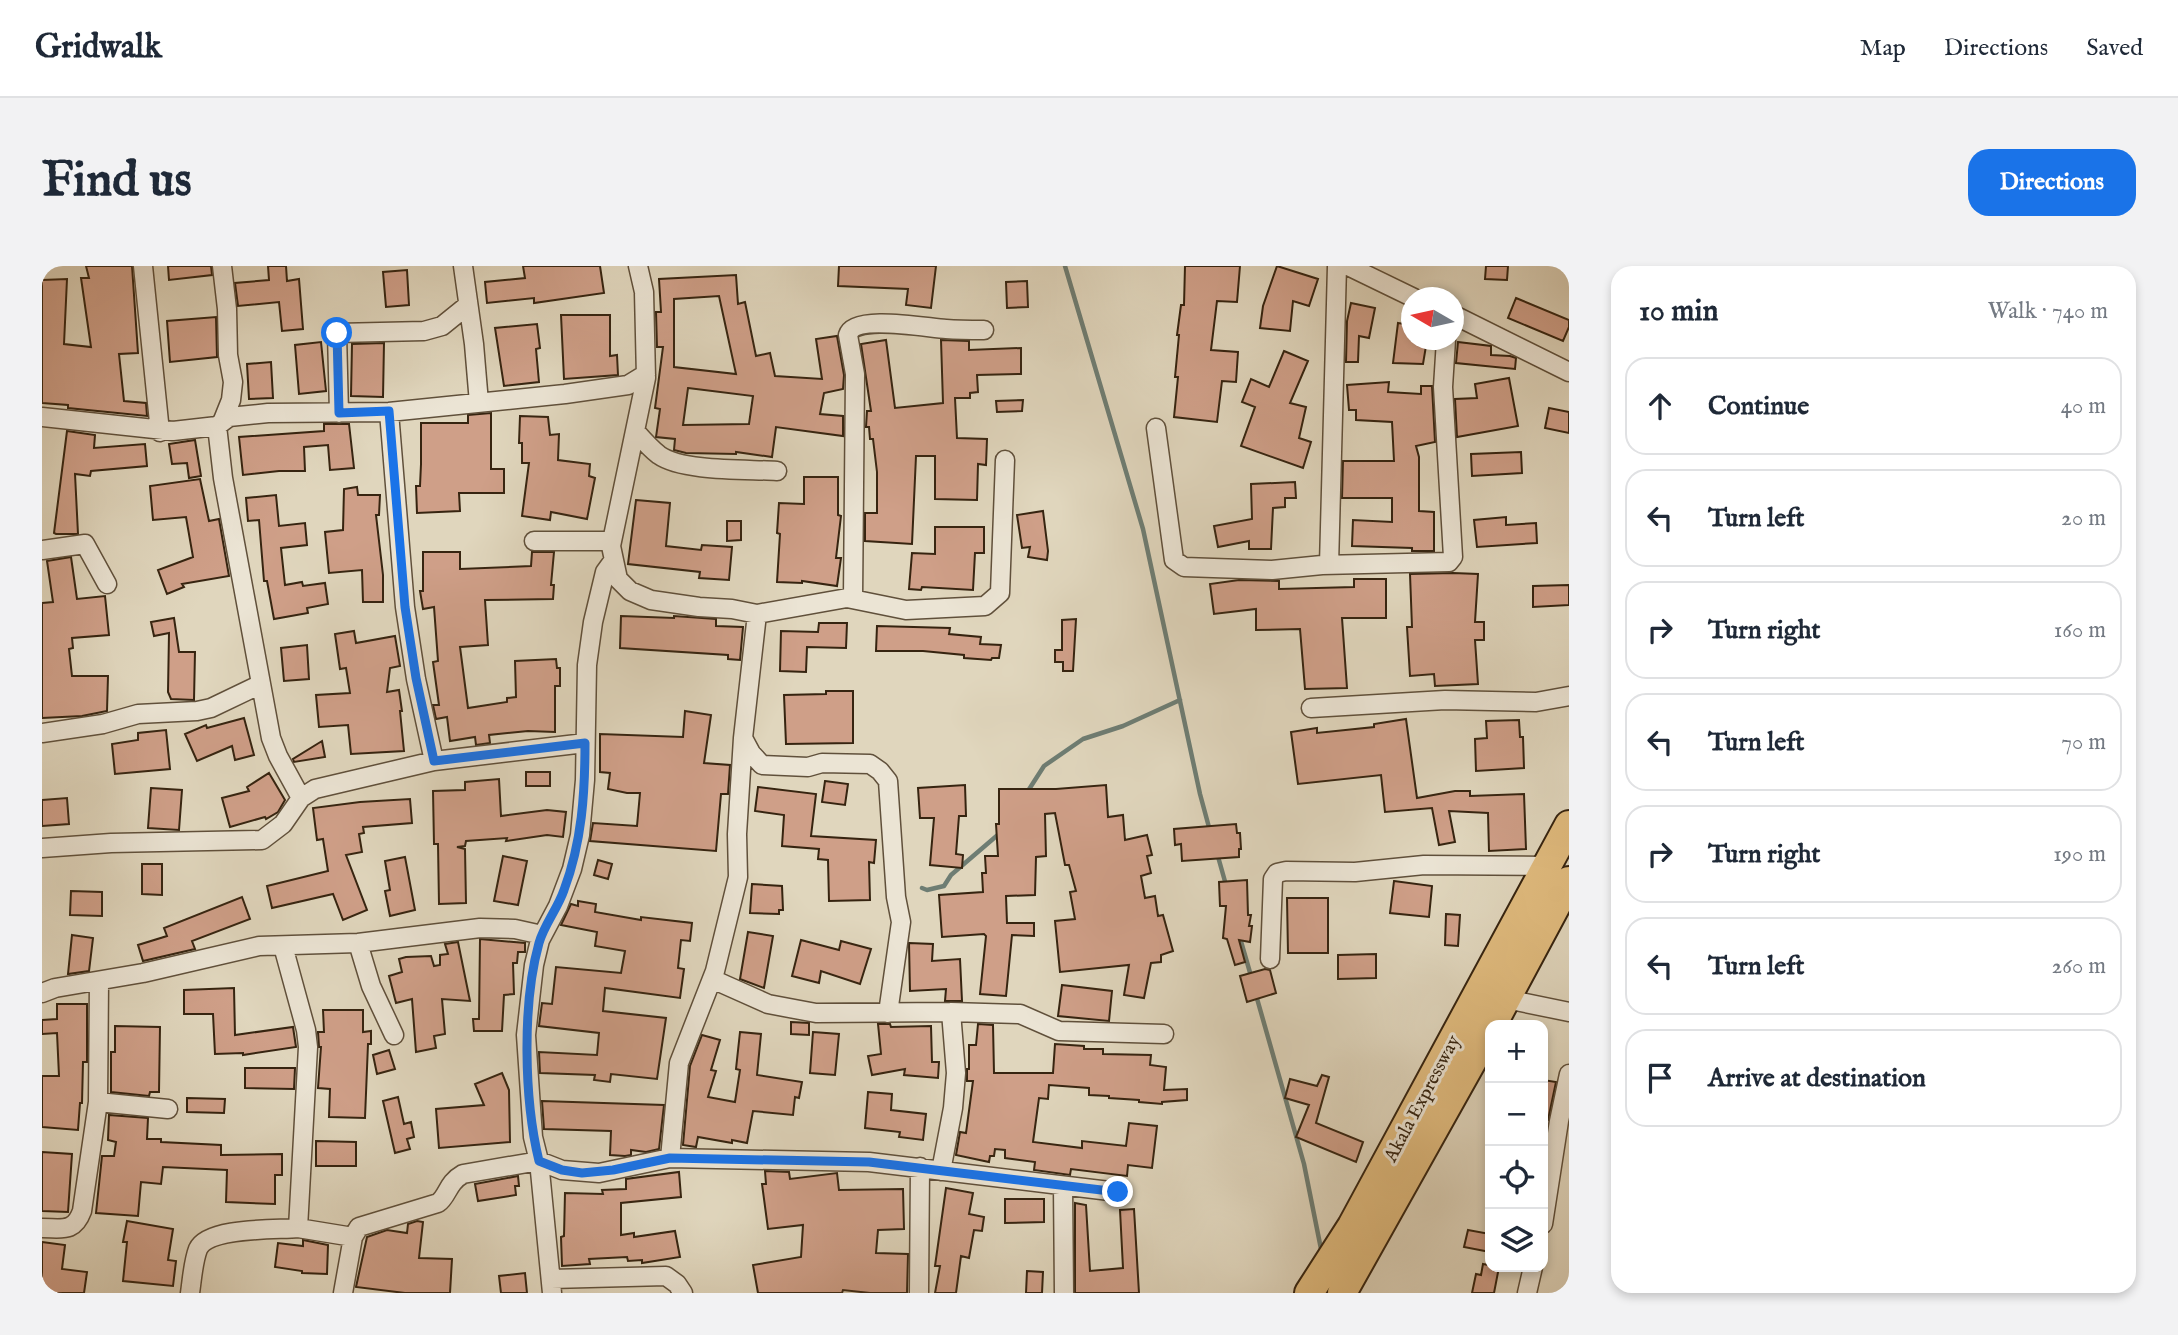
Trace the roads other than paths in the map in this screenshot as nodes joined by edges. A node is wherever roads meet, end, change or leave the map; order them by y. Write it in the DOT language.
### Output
graph roads {
  1 [pos="143,266"];
  2 [pos="222,266"];
  3 [pos="463,266"];
  4 [pos="638,266"];
  5 [pos="1337,266"];
  6 [pos="1348,266"];
  7 [pos="1401,292"];
  8 [pos="468,305"];
  9 [pos="1464,320"];
  10 [pos="984,330"];
  11 [pos="1445,350"];
  12 [pos="1569,372"];
  13 [pos="636,390"];
  14 [pos="479,403"];
  15 [pos="389,411"];
  16 [pos="339,413"];
  17 [pos="42,417"];
  18 [pos="220,423"];
  19 [pos="1156,428"];
  20 [pos="160,432"];
  21 [pos="636,432"];
  22 [pos="1004,460"];
  23 [pos="777,471"];
  24 [pos="534,541"];
  25 [pos="612,541"];
  26 [pos="42,550"];
  27 [pos="613,561"];
  28 [pos="1329,565"];
  29 [pos="107,584"];
  30 [pos="626,588"];
  31 [pos="601,590"];
  32 [pos="853,599"];
  33 [pos="757,614"];
  34 [pos="261,684"];
  35 [pos="1569,696"];
  36 [pos="1311,708"];
  37 [pos="42,733"];
  38 [pos="743,738"];
  39 [pos="585,743"];
  40 [pos="434,761"];
  41 [pos="302,799"];
  42 [pos="1569,825"];
  43 [pos="42,848"];
  44 [pos="1558,874"];
  45 [pos="542,935"];
  46 [pos="358,943"];
  47 [pos="283,946"];
  48 [pos="1270,960"];
  49 [pos="712,979"];
  50 [pos="99,981"];
  51 [pos="42,993"];
  52 [pos="1472,1003"];
  53 [pos="951,1012"];
  54 [pos="1569,1012"];
  55 [pos="888,1013"];
  56 [pos="1496,1018"];
  57 [pos="1164,1034"];
  58 [pos="394,1035"];
  59 [pos="1569,1074"];
  60 [pos="98,1102"];
  61 [pos="168,1108"];
  62 [pos="670,1158"];
  63 [pos="539,1161"];
  64 [pos="920,1167"];
  65 [pos="941,1171"];
  66 [pos="1063,1186"];
  67 [pos="1118,1192"];
  68 [pos="1545,1209"];
  69 [pos="42,1228"];
  70 [pos="298,1228"];
  71 [pos="353,1237"];
  72 [pos="1531,1272"];
  73 [pos="552,1286"];
  74 [pos="190,1293"];
  75 [pos="343,1293"];
  76 [pos="683,1293"];
  77 [pos="919,1293"];
  78 [pos="1064,1293"];
  79 [pos="1309,1293"];
  80 [pos="1342,1293"];
  81 [pos="1527,1293"];
  1 -- 20 [label="street"];
  2 -- 18 [label="street"];
  3 -- 8 [label="street"];
  4 -- 13 [label="street"];
  5 -- 28 [label="street"];
  6 -- 7 [label="street"];
  8 -- 14 [label="street"];
  8 -- 16 [label="street"];
  9 -- 12 [label="street"];
  10 -- 32 [label="street"];
  11 -- 28 [label="street"];
  13 -- 14 [label="street"];
  13 -- 21 [label="street"];
  14 -- 15 [label="street"];
  15 -- 16 [label="street"];
  15 -- 40 [label="street"];
  16 -- 18 [label="street"];
  17 -- 20 [label="street"];
  18 -- 20 [label="street"];
  18 -- 34 [label="street"];
  19 -- 28 [label="street"];
  21 -- 23 [label="street"];
  21 -- 25 [label="street"];
  22 -- 32 [label="street"];
  24 -- 25 [label="street"];
  25 -- 27 [label="street"];
  26 -- 29 [label="street"];
  27 -- 30 [label="street"];
  27 -- 31 [label="street"];
  30 -- 31 [label="street"];
  30 -- 33 [label="street"];
  31 -- 39 [label="street"];
  32 -- 33 [label="street"];
  33 -- 38 [label="street"];
  34 -- 37 [label="street"];
  34 -- 41 [label="street"];
  35 -- 36 [label="street"];
  38 -- 49 [label="street"];
  38 -- 55 [label="street"];
  39 -- 40 [label="street"];
  39 -- 45 [label="street"];
  40 -- 41 [label="street"];
  41 -- 43 [label="street"];
  42 -- 44 [label="main road, Akala Expressway"];
  44 -- 48 [label="street"];
  44 -- 52 [label="main road, Akala Expressway"];
  44 -- 56 [label="main road, Akala Expressway"];
  45 -- 46 [label="street"];
  45 -- 63 [label="street"];
  46 -- 47 [label="street"];
  46 -- 58 [label="street"];
  47 -- 50 [label="street"];
  47 -- 70 [label="street"];
  49 -- 55 [label="street"];
  49 -- 62 [label="street"];
  50 -- 51 [label="street"];
  50 -- 60 [label="street"];
  52 -- 56 [label="main road"];
  52 -- 79 [label="main road, Akala Expressway"];
  53 -- 55 [label="street"];
  53 -- 57 [label="street"];
  53 -- 65 [label="street"];
  54 -- 56 [label="street"];
  56 -- 80 [label="main road, Akala Expressway"];
  59 -- 68 [label="street"];
  60 -- 61 [label="street"];
  60 -- 69 [label="street"];
  62 -- 63 [label="street"];
  62 -- 64 [label="street"];
  63 -- 71 [label="street"];
  63 -- 73 [label="street"];
  64 -- 65 [label="street"];
  64 -- 77 [label="street"];
  65 -- 66 [label="street"];
  66 -- 67 [label="street"];
  66 -- 78 [label="street"];
  70 -- 71 [label="street"];
  70 -- 74 [label="street"];
  71 -- 75 [label="street"];
  72 -- 81 [label="street"];
  73 -- 76 [label="street"];
}
